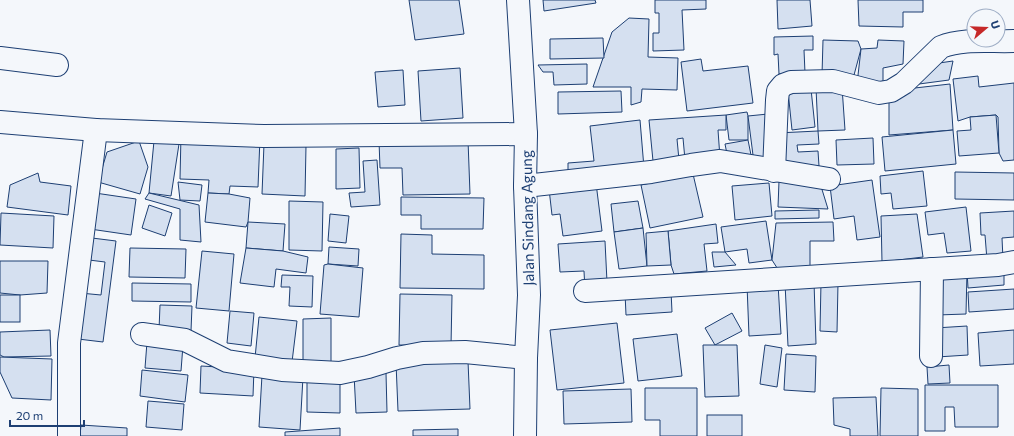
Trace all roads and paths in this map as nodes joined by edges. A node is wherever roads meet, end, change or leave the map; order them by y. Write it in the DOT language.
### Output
graph roads {
  1 [pos="518,0"];
  2 [pos="1014,41"];
  3 [pos="2,58"];
  4 [pos="58,64"];
  5 [pos="0,122"];
  6 [pos="96,130"];
  7 [pos="526,134"];
  8 [pos="774,171"];
  9 [pos="829,179"];
  10 [pos="525,186"];
  11 [pos="1014,262"];
  12 [pos="932,269"];
  13 [pos="585,291"];
  14 [pos="142,334"];
  15 [pos="931,356"];
  16 [pos="526,358"];
  17 [pos="69,436"];
  18 [pos="525,436"];
  1 -- 7 [label="street, Jalan Sindang Agung"];
  2 -- 8 [label="street"];
  3 -- 4 [label="street"];
  5 -- 6 [label="street"];
  6 -- 7 [label="street"];
  6 -- 17 [label="street"];
  7 -- 10 [label="street, Jalan Sindang Agung"];
  8 -- 9 [label="street"];
  8 -- 10 [label="street"];
  10 -- 16 [label="street, Jalan Sindang Agung"];
  11 -- 12 [label="street"];
  12 -- 13 [label="street"];
  12 -- 15 [label="street"];
  14 -- 16 [label="street"];
  16 -- 18 [label="street, Jalan Sindang Agung"];
}
